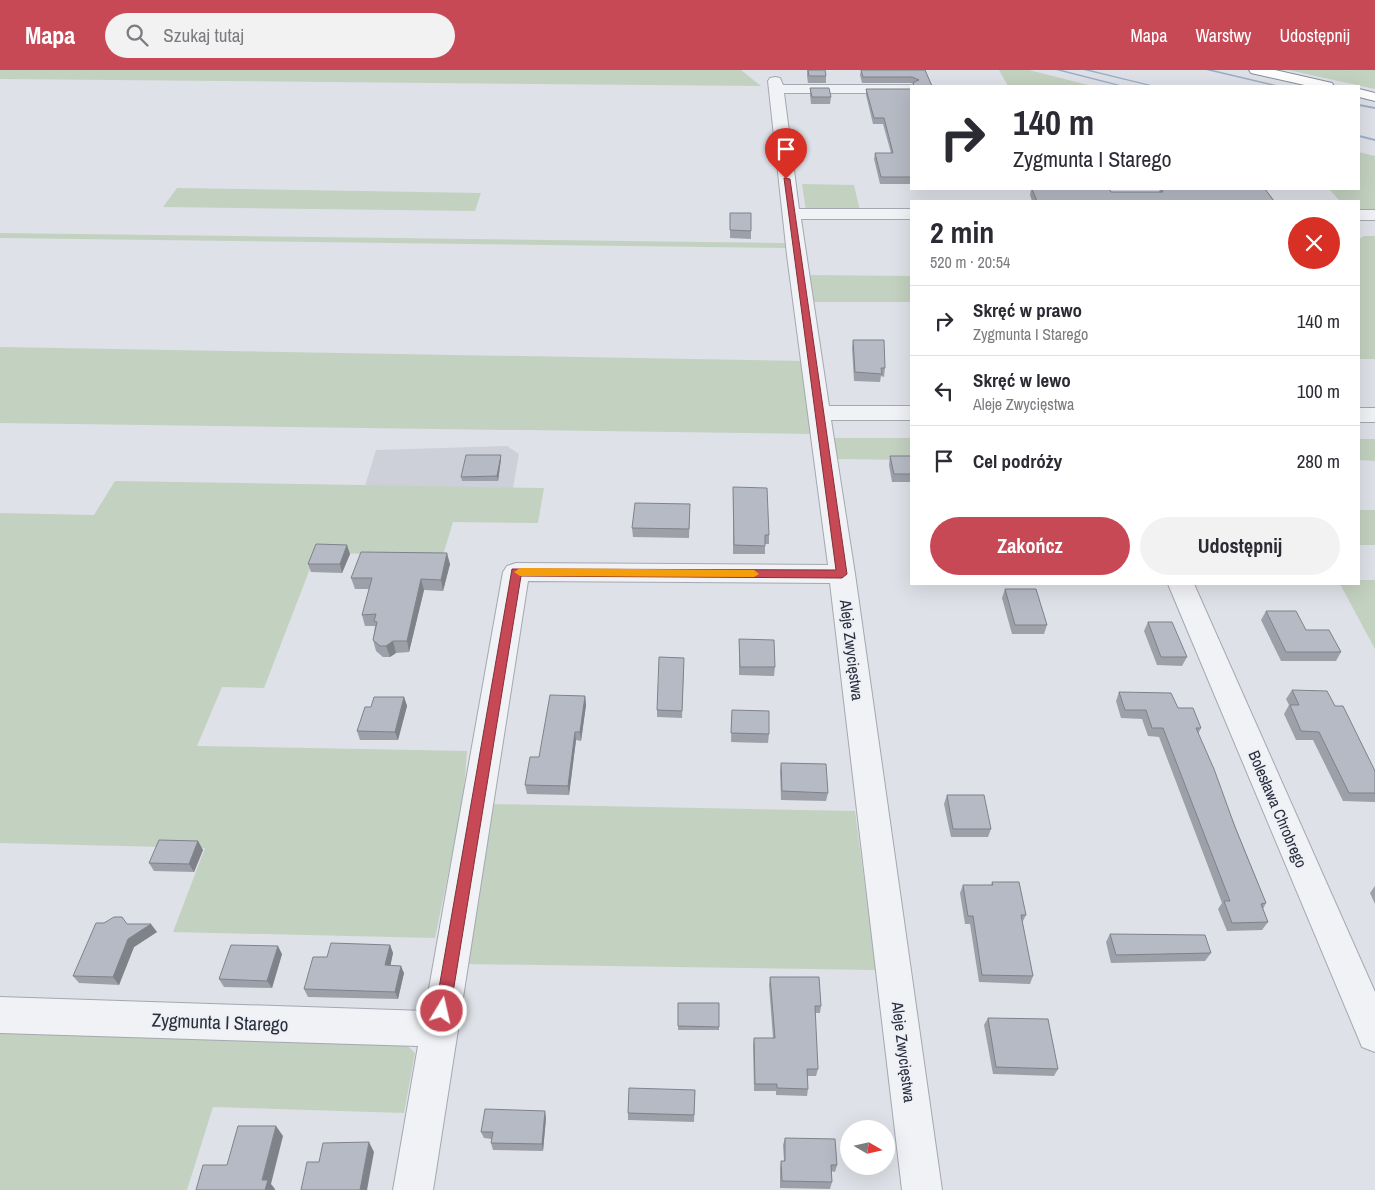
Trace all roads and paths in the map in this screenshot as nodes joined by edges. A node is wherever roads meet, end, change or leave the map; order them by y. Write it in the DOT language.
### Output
graph roads {
  1 [pos="1256,70"];
  2 [pos="1324,85"];
  3 [pos="910,89"];
  4 [pos="1360,93"];
  5 [pos="1375,97"];
  6 [pos="791,214"];
  7 [pos="910,214"];
  8 [pos="1360,215"];
  9 [pos="1375,215"];
  10 [pos="819,413"];
  11 [pos="910,413"];
  12 [pos="1360,415"];
  13 [pos="1375,415"];
  14 [pos="842,574"];
  15 [pos="1181,585"];
  16 [pos="0,1015"];
  17 [pos="439,1029"];
  18 [pos="1375,1034"];
  19 [pos="412,1190"];
  20 [pos="922,1190"];
  1 -- 2 [label="highway"];
  3 -- 6 [label="street, Aleje Zwycięstwa"];
  4 -- 5 [label="highway"];
  6 -- 7 [label="street"];
  6 -- 10 [label="street, Aleje Zwycięstwa"];
  8 -- 9 [label="street"];
  10 -- 11 [label="street"];
  10 -- 14 [label="street, Aleje Zwycięstwa"];
  12 -- 13 [label="street"];
  14 -- 17 [label="street"];
  14 -- 20 [label="street, Aleje Zwycięstwa"];
  15 -- 18 [label="street, Bolesława Chrobrego"];
  16 -- 17 [label="street, Zygmunta I Starego"];
  17 -- 19 [label="street"];
}
